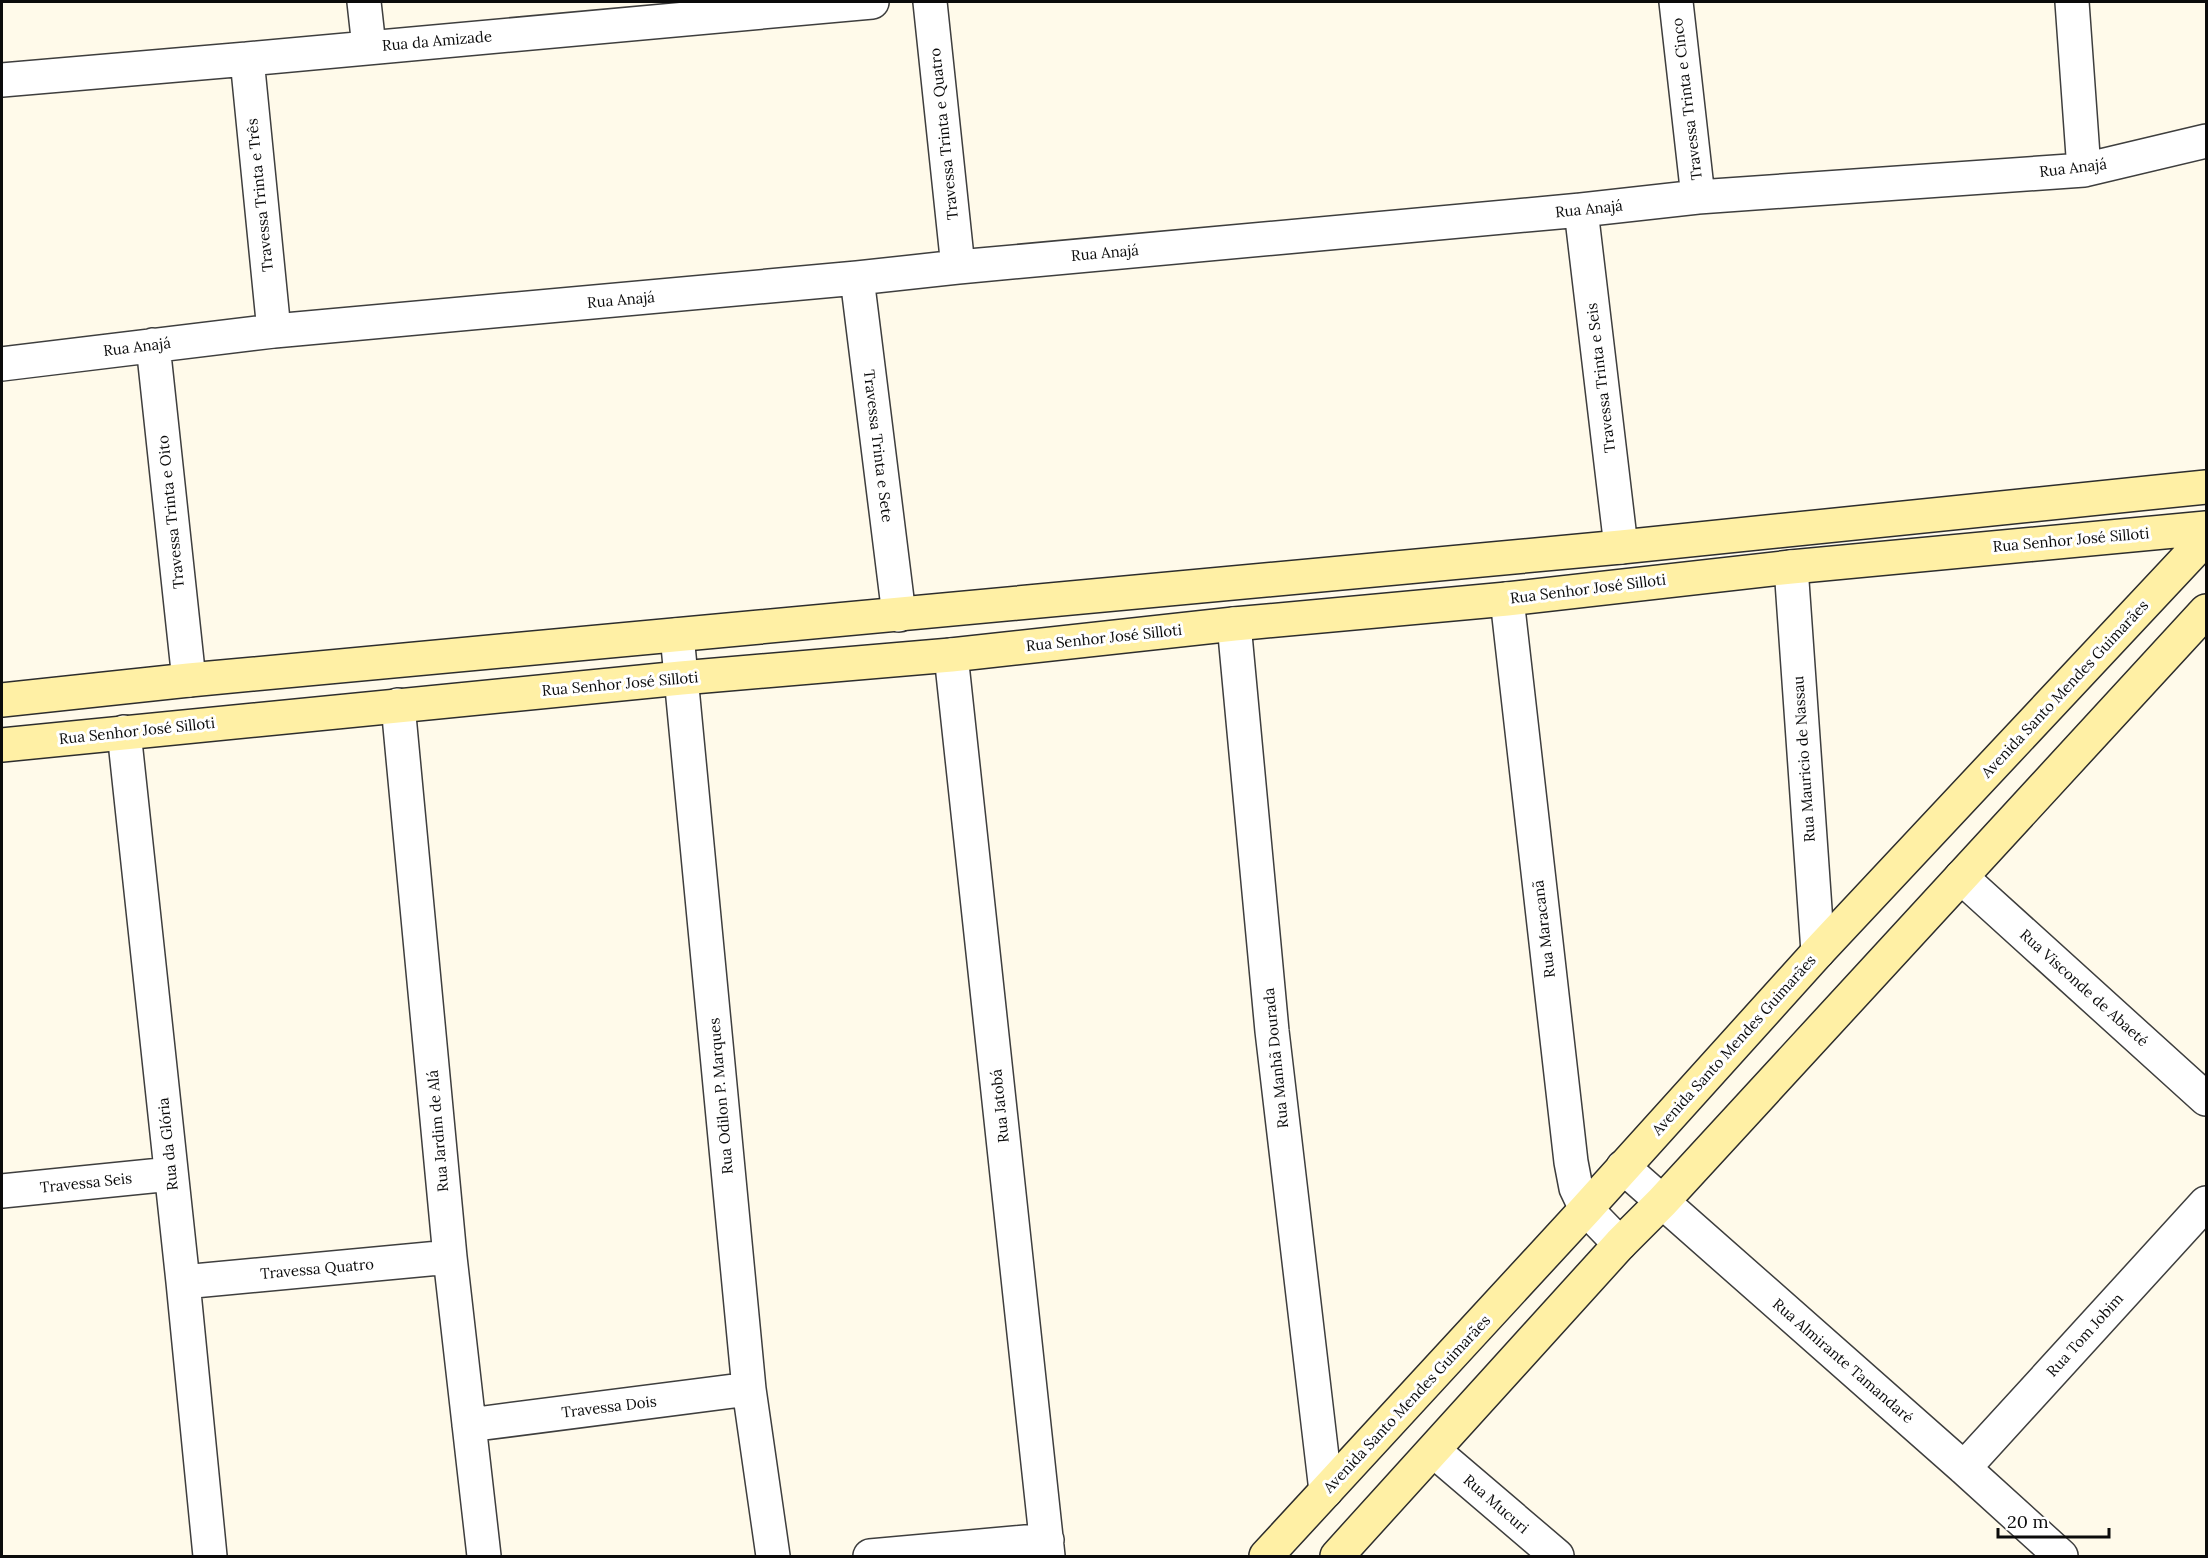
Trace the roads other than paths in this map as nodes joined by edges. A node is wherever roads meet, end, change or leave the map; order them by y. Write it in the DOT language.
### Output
graph roads {
  1 [pos="364,2"];
  2 [pos="872,2"];
  3 [pos="930,2"];
  4 [pos="1676,2"];
  5 [pos="2072,2"];
  6 [pos="369,47"];
  7 [pos="247,59"];
  8 [pos="2,80"];
  9 [pos="2206,141"];
  10 [pos="2084,170"];
  11 [pos="1698,197"];
  12 [pos="1581,210"];
  13 [pos="958,267"];
  14 [pos="857,278"];
  15 [pos="274,331"];
  16 [pos="153,345"];
  17 [pos="2,364"];
  18 [pos="2206,487"];
  19 [pos="2206,528"];
  20 [pos="2206,538"];
  21 [pos="1621,547"];
  22 [pos="1791,567"];
  23 [pos="1507,599"];
  24 [pos="2206,611"];
  25 [pos="899,615"];
  26 [pos="1234,624"];
  27 [pos="677,635"];
  28 [pos="951,655"];
  29 [pos="681,678"];
  30 [pos="189,680"];
  31 [pos="2,700"];
  32 [pos="398,705"];
  33 [pos="124,732"];
  34 [pos="2,745"];
  35 [pos="1962,877"];
  36 [pos="1818,952"];
  37 [pos="2206,1100"];
  38 [pos="1623,1167"];
  39 [pos="171,1174"];
  40 [pos="2,1191"];
  41 [pos="1662,1202"];
  42 [pos="2206,1203"];
  43 [pos="1586,1209"];
  44 [pos="1620,1244"];
  45 [pos="450,1257"];
  46 [pos="183,1282"];
  47 [pos="749,1389"];
  48 [pos="469,1425"];
  49 [pos="1434,1451"];
  50 [pos="1964,1468"];
  51 [pos="1326,1491"];
  52 [pos="1048,1548"];
  53 [pos="210,1557"];
  54 [pos="484,1557"];
  55 [pos="772,1557"];
  56 [pos="870,1557"];
  57 [pos="1266,1557"];
  58 [pos="1337,1557"];
  59 [pos="1557,1557"];
  60 [pos="2061,1557"];
  1 -- 6 [label="street"];
  2 -- 6 [label="street, Rua da Amizade"];
  3 -- 13 [label="street, Travessa Trinta e Quatro"];
  4 -- 11 [label="street, Travessa Trinta e Cinco"];
  5 -- 10 [label="street"];
  6 -- 7 [label="street, Rua da Amizade"];
  7 -- 8 [label="street, Rua da Amizade"];
  7 -- 15 [label="street, Travessa Trinta e Três"];
  9 -- 10 [label="street, Rua Anajá"];
  10 -- 11 [label="street, Rua Anajá"];
  11 -- 12 [label="street, Rua Anajá"];
  12 -- 13 [label="street, Rua Anajá"];
  12 -- 21 [label="street, Travessa Trinta e Seis"];
  13 -- 14 [label="street, Rua Anajá"];
  14 -- 15 [label="street, Rua Anajá"];
  14 -- 25 [label="street, Travessa Trinta e Sete"];
  15 -- 16 [label="street, Rua Anajá"];
  16 -- 17 [label="street, Rua Anajá"];
  16 -- 30 [label="street, Travessa Trinta e Oito"];
  18 -- 21 [label="street"];
  19 -- 22 [label="street, Rua Senhor José Silloti"];
  20 -- 36 [label="street, Avenida Santo Mendes Guimarães"];
  21 -- 25 [label="street"];
  22 -- 23 [label="street, Rua Senhor José Silloti"];
  22 -- 36 [label="street, Rua Mauricio de Nassau"];
  23 -- 26 [label="street, Rua Senhor José Silloti"];
  23 -- 43 [label="street, Rua Maracanã"];
  24 -- 35 [label="street"];
  25 -- 27 [label="street"];
  26 -- 28 [label="street, Rua Senhor José Silloti"];
  26 -- 51 [label="street, Rua Manhã Dourada"];
  27 -- 29 [label="street, Rua Odilon P. Marques"];
  27 -- 30 [label="street"];
  28 -- 29 [label="street, Rua Senhor José Silloti"];
  28 -- 52 [label="street, Rua Jatobá"];
  29 -- 32 [label="street, Rua Senhor José Silloti"];
  29 -- 47 [label="street, Rua Odilon P. Marques"];
  30 -- 31 [label="street"];
  32 -- 33 [label="street, Rua Senhor José Silloti"];
  32 -- 45 [label="street, Rua Jardim de Alá"];
  33 -- 34 [label="street, Rua Senhor José Silloti"];
  33 -- 39 [label="street, Rua da Glória"];
  35 -- 37 [label="street, Rua Visconde de Abaeté"];
  35 -- 41 [label="street"];
  36 -- 38 [label="street, Avenida Santo Mendes Guimarães"];
  38 -- 41 [label="street, Rua Almirante Tamandaré"];
  38 -- 43 [label="street, Avenida Santo Mendes Guimarães"];
  39 -- 40 [label="street, Travessa Seis"];
  39 -- 46 [label="street, Rua da Glória"];
  41 -- 44 [label="street"];
  41 -- 50 [label="street, Rua Almirante Tamandaré"];
  42 -- 50 [label="street, Rua Tom Jobim"];
  43 -- 44 [label="street, Rua Maracanã"];
  43 -- 51 [label="street, Avenida Santo Mendes Guimarães"];
  44 -- 49 [label="street"];
  45 -- 46 [label="street, Travessa Quatro"];
  45 -- 48 [label="street, Rua Jardim de Alá"];
  46 -- 53 [label="street, Rua da Glória"];
  47 -- 48 [label="street, Travessa Dois"];
  47 -- 55 [label="street, Rua Odilon P. Marques"];
  48 -- 54 [label="street, Rua Jardim de Alá"];
  49 -- 58 [label="street"];
  49 -- 59 [label="street, Rua Mucuri"];
  50 -- 60 [label="street, Rua Almirante Tamandaré"];
  51 -- 57 [label="street, Avenida Santo Mendes Guimarães"];
  52 -- 56 [label="street"];
}
